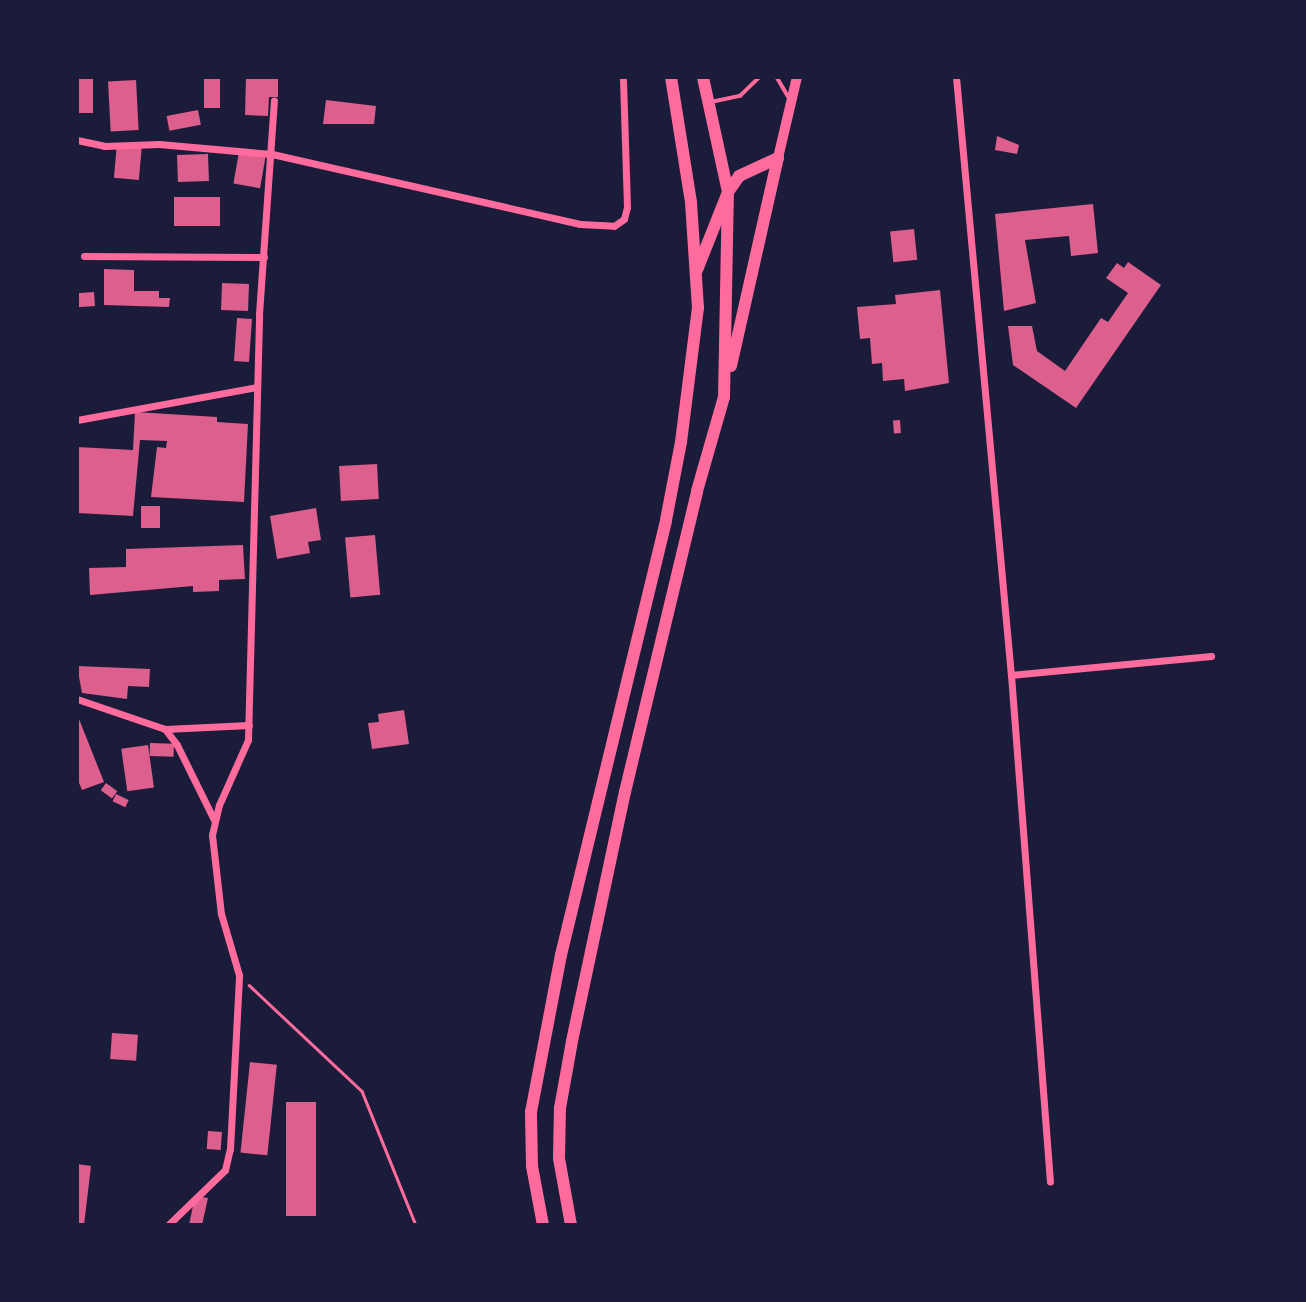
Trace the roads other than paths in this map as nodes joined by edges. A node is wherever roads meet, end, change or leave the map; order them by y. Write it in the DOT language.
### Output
graph roads {
  1 [pos="623,77"];
  2 [pos="671,77"];
  3 [pos="703,77"];
  4 [pos="760,77"];
  5 [pos="777,77"];
  6 [pos="797,77"];
  7 [pos="956,77"];
  8 [pos="274,101"];
  9 [pos="709,102"];
  10 [pos="792,102"];
  11 [pos="77,140"];
  12 [pos="272,154"];
  13 [pos="778,158"];
  14 [pos="728,192"];
  15 [pos="84,257"];
  16 [pos="264,257"];
  17 [pos="696,271"];
  18 [pos="257,387"];
  19 [pos="724,397"];
  20 [pos="77,420"];
  21 [pos="1211,656"];
  22 [pos="1011,675"];
  23 [pos="77,699"];
  24 [pos="248,725"];
  25 [pos="165,729"];
  26 [pos="214,820"];
  27 [pos="1050,1182"];
  28 [pos="168,1225"];
  29 [pos="543,1225"];
  30 [pos="571,1225"];
  1 -- 12 [label="street"];
  2 -- 17 [label="highway"];
  3 -- 9 [label="highway"];
  4 -- 9 [label="lane"];
  5 -- 10 [label="lane"];
  6 -- 10 [label="main road"];
  7 -- 22 [label="street"];
  8 -- 12 [label="street"];
  9 -- 14 [label="highway"];
  10 -- 13 [label="main road"];
  11 -- 12 [label="street"];
  12 -- 16 [label="street"];
  13 -- 14 [label="highway"];
  13 -- 19 [label="highway"];
  14 -- 17 [label="highway"];
  14 -- 19 [label="highway"];
  15 -- 16 [label="street"];
  16 -- 18 [label="street"];
  17 -- 29 [label="highway"];
  18 -- 20 [label="street"];
  18 -- 24 [label="street"];
  19 -- 30 [label="highway"];
  21 -- 22 [label="street"];
  22 -- 27 [label="street"];
  23 -- 25 [label="street"];
  24 -- 25 [label="street"];
  24 -- 26 [label="street"];
  25 -- 26 [label="street"];
  26 -- 28 [label="street"];
}
